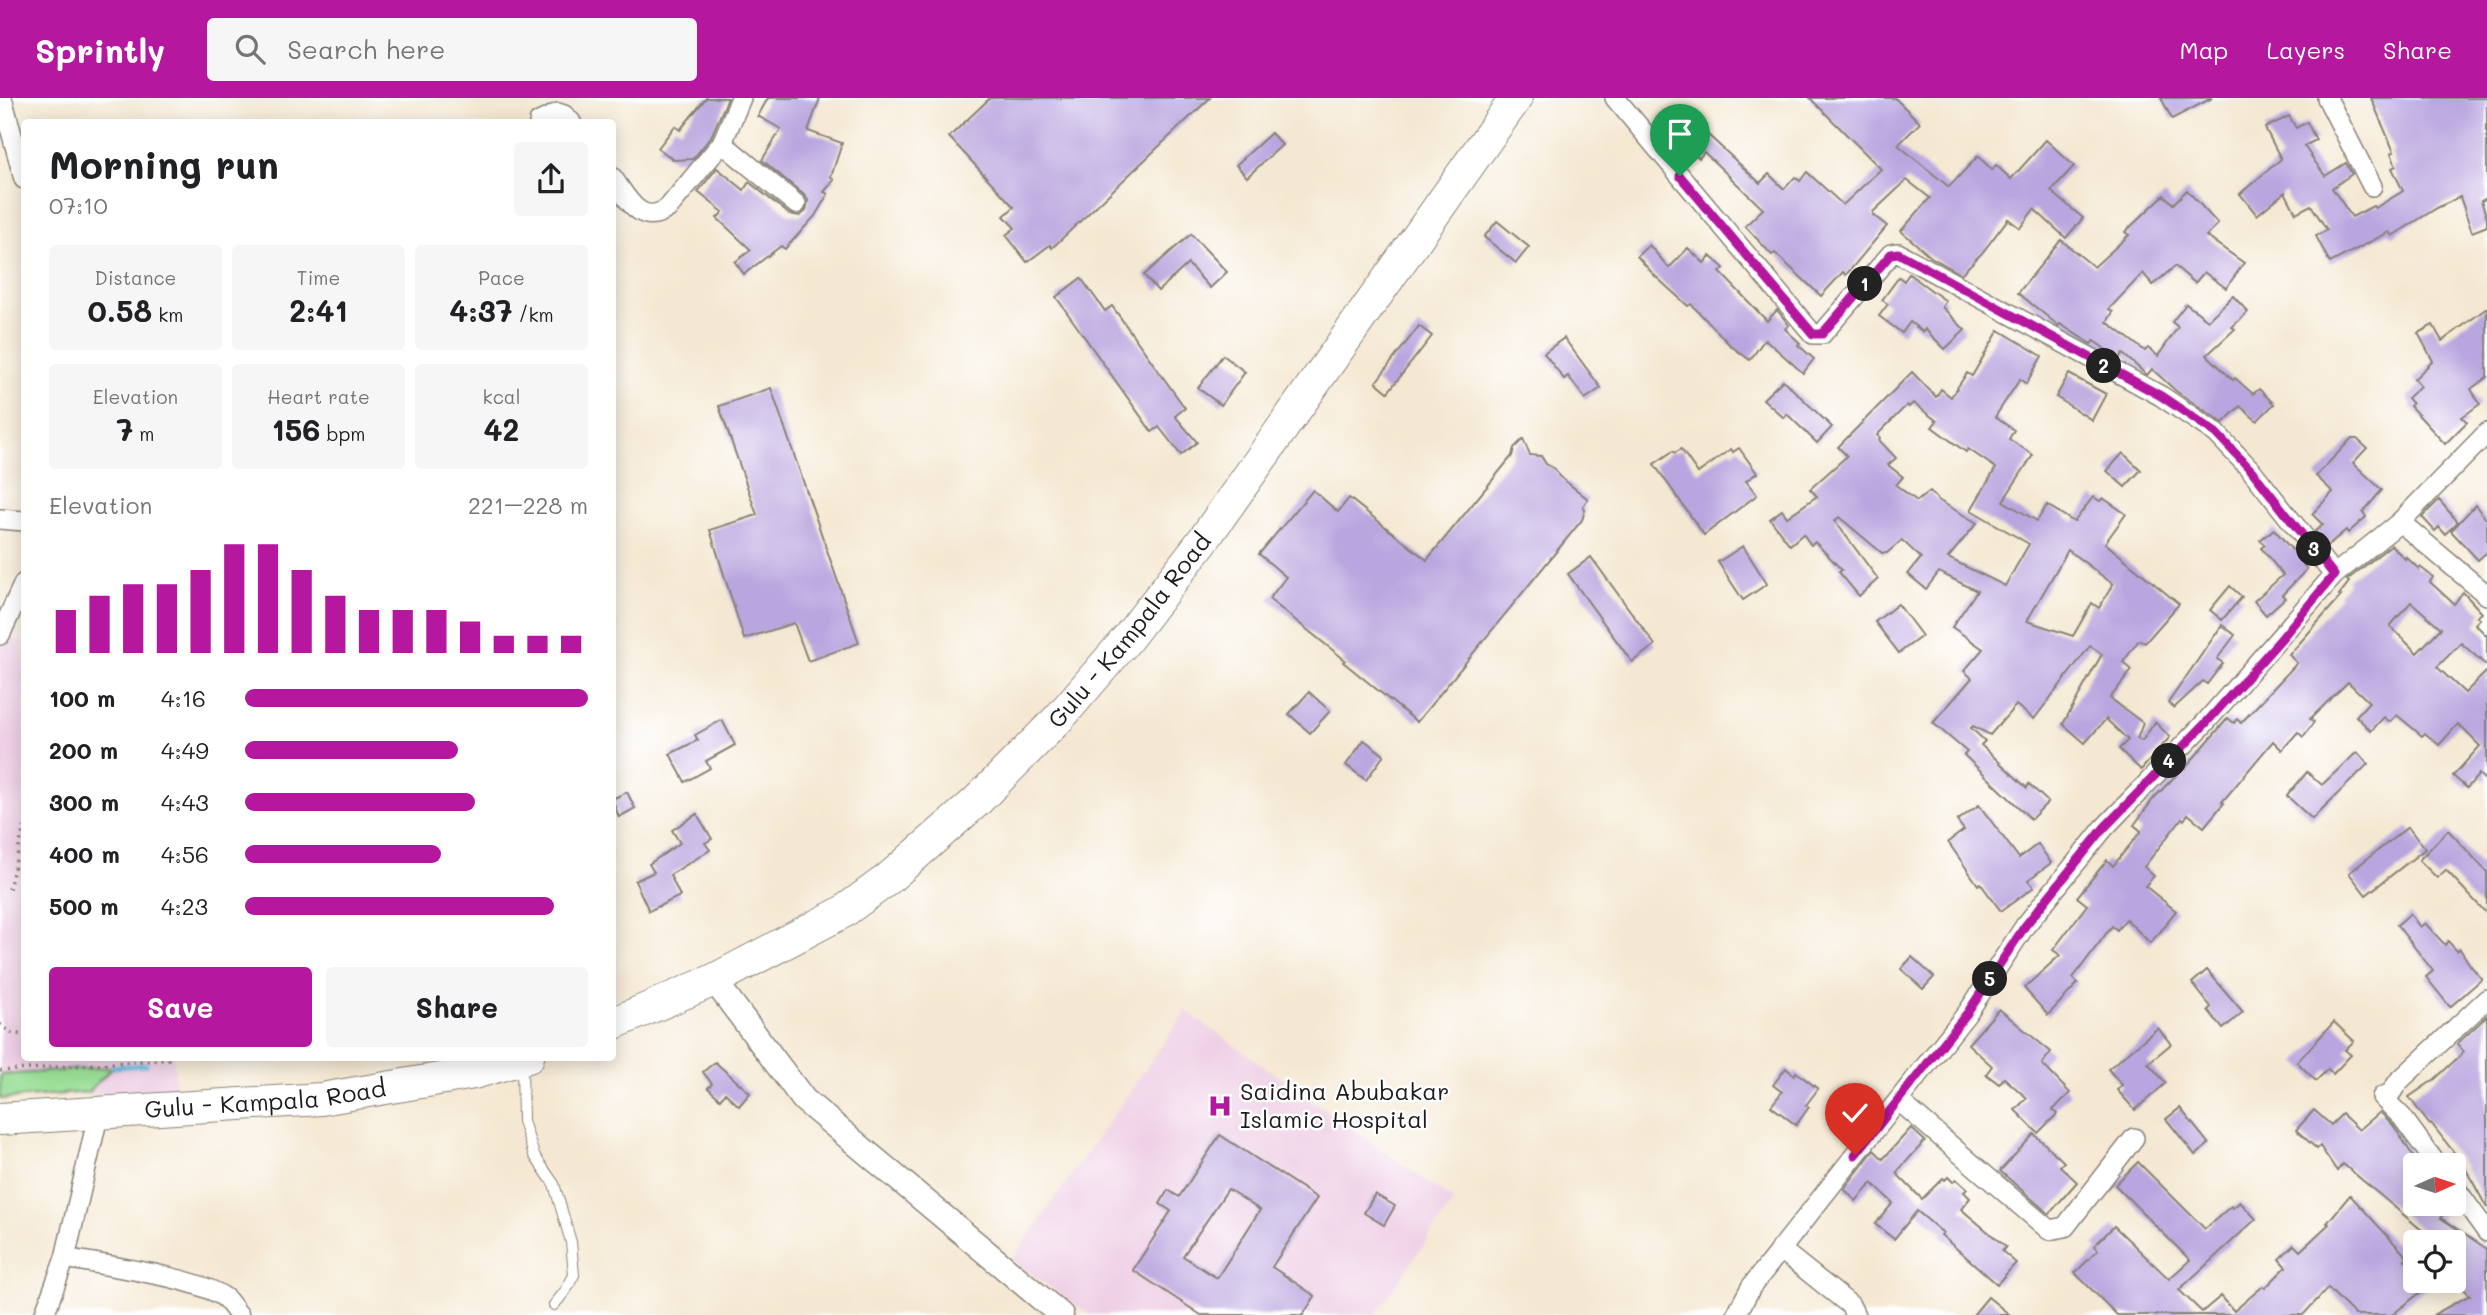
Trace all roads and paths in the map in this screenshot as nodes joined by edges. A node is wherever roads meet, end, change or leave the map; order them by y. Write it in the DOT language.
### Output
graph roads {
  1 [pos="2,98"];
  2 [pos="741,98"];
  3 [pos="1516,98"];
  4 [pos="1615,98"];
  5 [pos="2327,98"];
  6 [pos="545,119"];
  7 [pos="569,119"];
  8 [pos="722,143"];
  9 [pos="21,171"];
  10 [pos="616,182"];
  11 [pos="2372,186"];
  12 [pos="796,204"];
  13 [pos="2487,433"];
  14 [pos="0,519"];
  15 [pos="21,521"];
  16 [pos="2400,522"];
  17 [pos="2334,575"];
  18 [pos="21,588"];
  19 [pos="2487,595"];
  20 [pos="5,612"];
  21 [pos="0,635"];
  22 [pos="21,847"];
  23 [pos="9,888"];
  24 [pos="714,980"];
  25 [pos="2487,999"];
  26 [pos="616,1022"];
  27 [pos="0,1024"];
  28 [pos="21,1035"];
  29 [pos="143,1061"];
  30 [pos="515,1061"];
  31 [pos="525,1061"];
  32 [pos="0,1071"];
  33 [pos="1899,1101"];
  34 [pos="99,1112"];
  35 [pos="0,1119"];
  36 [pos="2134,1138"];
  37 [pos="2428,1153"];
  38 [pos="2466,1203"];
  39 [pos="2487,1232"];
  40 [pos="1780,1249"];
  41 [pos="65,1258"];
  42 [pos="554,1305"];
  43 [pos="44,1315"];
  44 [pos="239,1315"];
  45 [pos="1061,1315"];
  46 [pos="1736,1315"];
  47 [pos="1855,1315"];
  1 -- 9 [label="street"];
  2 -- 8 [label="street"];
  3 -- 24 [label="main road, Gulu - Kampala Road"];
  4 -- 17 [label="street"];
  5 -- 11 [label="street"];
  6 -- 7 [label="street"];
  8 -- 10 [label="street"];
  8 -- 12 [label="street"];
  13 -- 16 [label="street"];
  14 -- 15 [label="street"];
  16 -- 17 [label="street"];
  16 -- 19 [label="street"];
  17 -- 33 [label="street"];
  18 -- 20 [label="street"];
  20 -- 21 [label="street"];
  22 -- 23 [label="path"];
  24 -- 26 [label="main road, Gulu - Kampala Road"];
  24 -- 45 [label="street"];
  25 -- 37 [label="street"];
  27 -- 28 [label="path"];
  29 -- 32 [label="path"];
  30 -- 34 [label="main road, Gulu - Kampala Road"];
  31 -- 42 [label="lane"];
  33 -- 36 [label="street"];
  33 -- 40 [label="street"];
  34 -- 35 [label="main road, Gulu - Kampala Road"];
  34 -- 41 [label="street"];
  38 -- 39 [label="street"];
  40 -- 46 [label="street"];
  40 -- 47 [label="street"];
  41 -- 43 [label="street"];
  41 -- 44 [label="street"];
}
